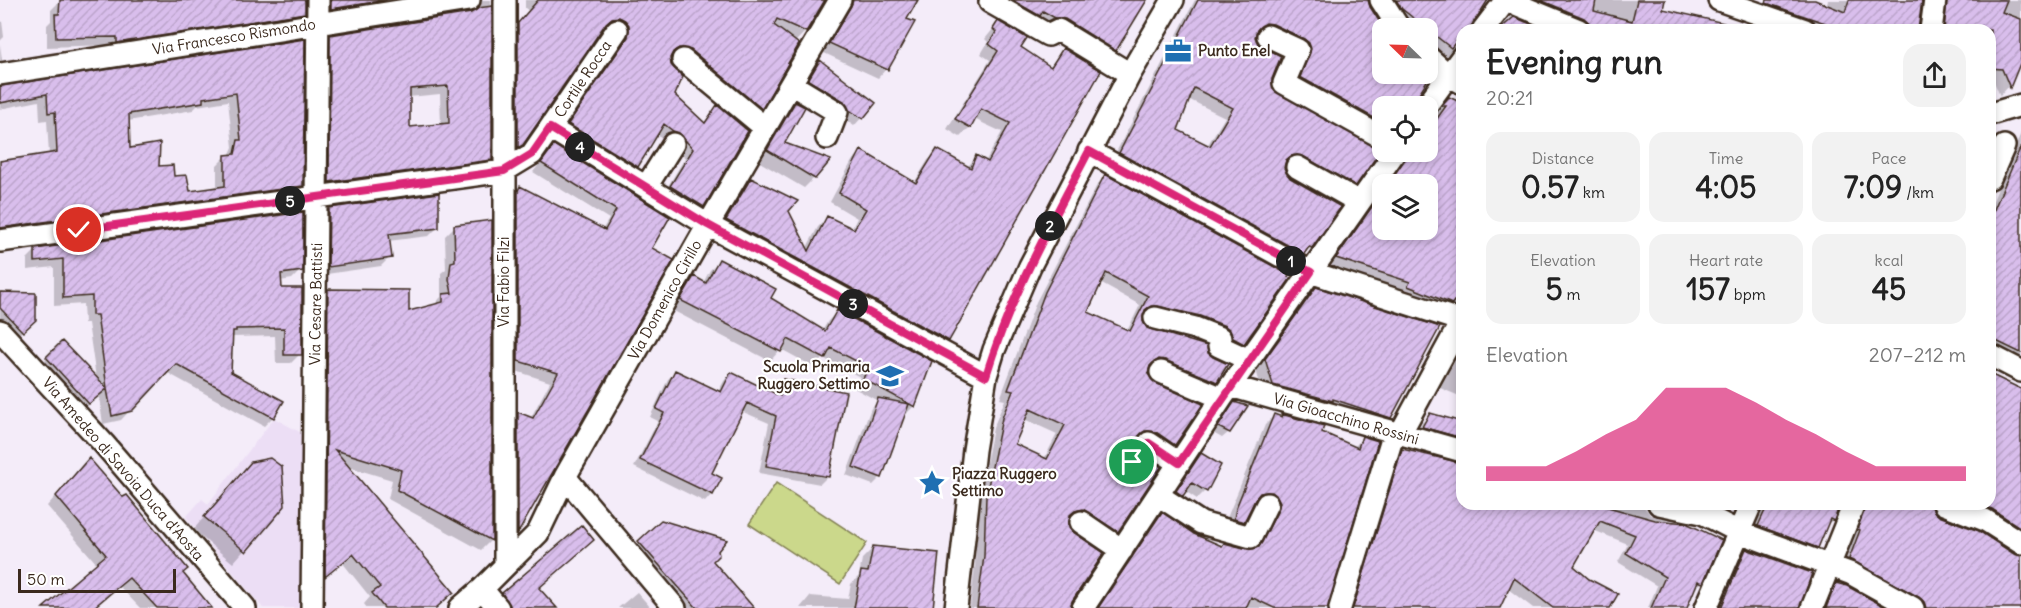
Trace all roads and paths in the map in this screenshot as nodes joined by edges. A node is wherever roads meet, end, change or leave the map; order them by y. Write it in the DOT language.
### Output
graph roads {
  1 [pos="318,0"];
  2 [pos="469,0"];
  3 [pos="505,0"];
  4 [pos="840,0"];
  5 [pos="1173,0"];
  6 [pos="1381,0"];
  7 [pos="1506,0"];
  8 [pos="1719,0"];
  9 [pos="1935,0"];
  10 [pos="990,2"];
  11 [pos="1393,18"];
  12 [pos="1754,22"];
  13 [pos="318,24"];
  14 [pos="1488,24"];
  15 [pos="1564,24"];
  16 [pos="1932,24"];
  17 [pos="617,30"];
  18 [pos="1268,36"];
  19 [pos="683,60"];
  20 [pos="1438,65"];
  21 [pos="0,74"];
  22 [pos="1130,74"];
  23 [pos="1455,79"];
  24 [pos="791,84"];
  25 [pos="1437,96"];
  26 [pos="2021,105"];
  27 [pos="1996,112"];
  28 [pos="550,128"];
  29 [pos="765,128"];
  30 [pos="1372,132"];
  31 [pos="827,138"];
  32 [pos="673,144"];
  33 [pos="2004,146"];
  34 [pos="1089,151"];
  35 [pos="1388,162"];
  36 [pos="1996,164"];
  37 [pos="1297,167"];
  38 [pos="504,171"];
  39 [pos="646,187"];
  40 [pos="317,197"];
  41 [pos="1359,202"];
  42 [pos="708,225"];
  43 [pos="0,241"];
  44 [pos="1311,272"];
  45 [pos="1155,318"];
  46 [pos="1456,319"];
  47 [pos="0,331"];
  48 [pos="1456,331"];
  49 [pos="1996,358"];
  50 [pos="1249,360"];
  51 [pos="2021,371"];
  52 [pos="1161,372"];
  53 [pos="986,376"];
  54 [pos="1226,392"];
  55 [pos="1397,433"];
  56 [pos="1456,449"];
  57 [pos="1132,462"];
  58 [pos="1179,463"];
  59 [pos="565,477"];
  60 [pos="1158,495"];
  61 [pos="1267,504"];
  62 [pos="1688,510"];
  63 [pos="1748,510"];
  64 [pos="1851,510"];
  65 [pos="1959,510"];
  66 [pos="1081,522"];
  67 [pos="1739,532"];
  68 [pos="2021,543"];
  69 [pos="1122,549"];
  70 [pos="504,565"];
  71 [pos="1828,565"];
  72 [pos="482,589"];
  73 [pos="245,608"];
  74 [pos="312,608"];
  75 [pos="460,608"];
  76 [pos="498,608"];
  77 [pos="675,608"];
  78 [pos="957,608"];
  79 [pos="1083,608"];
  80 [pos="1340,608"];
  81 [pos="1706,608"];
  82 [pos="1812,608"];
  83 [pos="1913,608"];
  1 -- 13 [label="street, Via Cesare Battisti"];
  2 -- 13 [label="street, Via Francesco Rismondo"];
  3 -- 38 [label="street, Via Fabio Filzi"];
  4 -- 24 [label="street, Via Domenico Cirillo"];
  5 -- 22 [label="street"];
  6 -- 11 [label="street"];
  7 -- 14 [label="street"];
  7 -- 15 [label="street"];
  8 -- 12 [label="street"];
  9 -- 16 [label="street"];
  10 -- 22 [label="street"];
  13 -- 21 [label="street, Via Francesco Rismondo"];
  13 -- 40 [label="street, Via Cesare Battisti"];
  17 -- 28 [label="street, Cortile Rocca"];
  18 -- 30 [label="street"];
  19 -- 29 [label="street"];
  20 -- 23 [label="street"];
  22 -- 34 [label="street"];
  23 -- 25 [label="street"];
  24 -- 29 [label="street, Via Domenico Cirillo"];
  24 -- 31 [label="street"];
  26 -- 27 [label="street"];
  28 -- 38 [label="street, Cortile Rocca"];
  28 -- 39 [label="street"];
  29 -- 42 [label="street, Via Domenico Cirillo"];
  32 -- 39 [label="street"];
  33 -- 36 [label="street"];
  34 -- 44 [label="street"];
  34 -- 53 [label="street"];
  35 -- 41 [label="street"];
  37 -- 41 [label="street"];
  38 -- 40 [label="street"];
  38 -- 70 [label="street, Via Fabio Filzi"];
  39 -- 42 [label="street"];
  40 -- 43 [label="street"];
  40 -- 74 [label="street, Via Cesare Battisti"];
  41 -- 44 [label="street"];
  42 -- 53 [label="street"];
  42 -- 59 [label="street, Via Domenico Cirillo"];
  44 -- 46 [label="street"];
  44 -- 50 [label="street"];
  45 -- 50 [label="street"];
  47 -- 73 [label="street, Via Amedeo di Savoia Duca d'Aosta"];
  48 -- 55 [label="street"];
  49 -- 51 [label="street"];
  50 -- 54 [label="street"];
  52 -- 54 [label="street, Via Gioacchino Rossini"];
  53 -- 78 [label="street"];
  54 -- 55 [label="street, Via Gioacchino Rossini"];
  54 -- 58 [label="street"];
  55 -- 56 [label="street, Via Gioacchino Rossini"];
  55 -- 80 [label="street"];
  57 -- 58 [label="street"];
  58 -- 60 [label="street"];
  59 -- 70 [label="street, Via Domenico Cirillo"];
  59 -- 77 [label="street"];
  60 -- 61 [label="street"];
  60 -- 69 [label="street"];
  62 -- 67 [label="street"];
  63 -- 67 [label="street"];
  64 -- 71 [label="street"];
  65 -- 68 [label="street"];
  66 -- 69 [label="street"];
  67 -- 71 [label="street"];
  67 -- 81 [label="street"];
  69 -- 79 [label="street"];
  70 -- 72 [label="street, Via Domenico Cirillo"];
  71 -- 82 [label="street"];
  71 -- 83 [label="street"];
  72 -- 75 [label="street, Via Domenico Cirillo"];
  72 -- 76 [label="street"];
}
